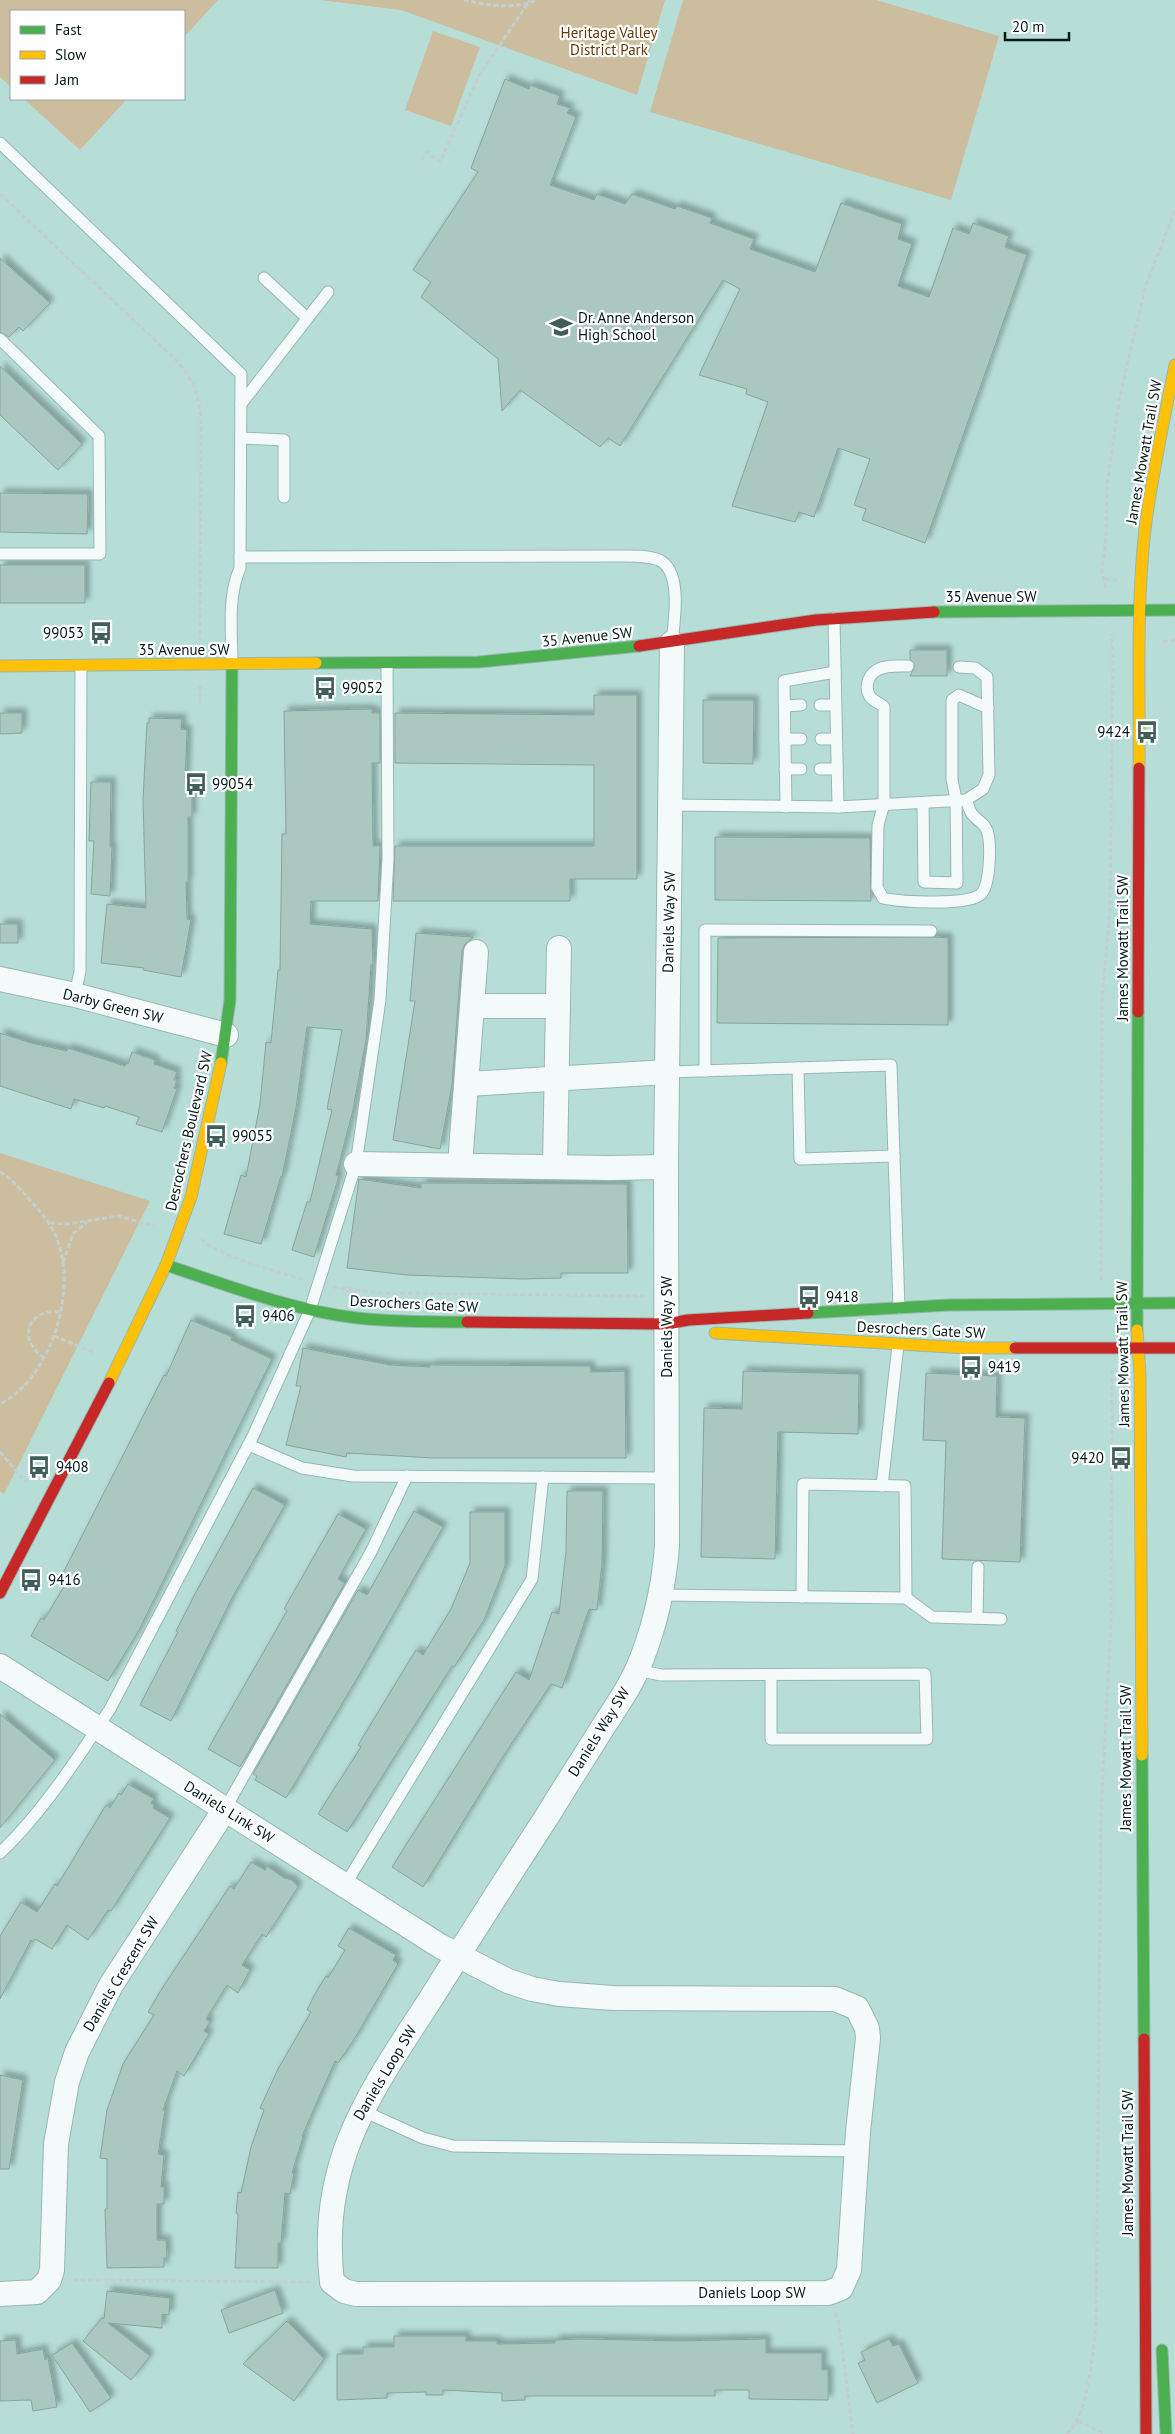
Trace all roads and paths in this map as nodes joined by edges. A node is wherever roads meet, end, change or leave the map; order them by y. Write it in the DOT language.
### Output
graph roads {
  1 [pos="464,0"];
  2 [pos="530,0"];
  3 [pos="536,0"];
  4 [pos="527,4"];
  5 [pos="0,143"];
  6 [pos="421,160"];
  7 [pos="0,194"];
  8 [pos="1175,212"];
  9 [pos="264,278"];
  10 [pos="328,292"];
  11 [pos="307,318"];
  12 [pos="0,339"];
  13 [pos="1175,366"];
  14 [pos="241,404"];
  15 [pos="241,438"];
  16 [pos="284,497"];
  17 [pos="0,554"];
  18 [pos="240,557"];
  19 [pos="1105,579"];
  20 [pos="1140,610"];
  21 [pos="1175,610"];
  22 [pos="834,618"];
  23 [pos="200,640"];
  24 [pos="672,643"];
  25 [pos="1113,651"];
  26 [pos="387,663"];
  27 [pos="232,664"];
  28 [pos="0,666"];
  29 [pos="81,666"];
  30 [pos="908,666"];
  31 [pos="959,667"];
  32 [pos="835,672"];
  33 [pos="801,705"];
  34 [pos="820,705"];
  35 [pos="836,705"];
  36 [pos="785,706"];
  37 [pos="988,708"];
  38 [pos="785,739"];
  39 [pos="801,739"];
  40 [pos="821,739"];
  41 [pos="836,739"];
  42 [pos="785,769"];
  43 [pos="801,769"];
  44 [pos="820,769"];
  45 [pos="837,769"];
  46 [pos="961,800"];
  47 [pos="923,803"];
  48 [pos="884,804"];
  49 [pos="670,806"];
  50 [pos="786,806"];
  51 [pos="838,807"];
  52 [pos="931,931"];
  53 [pos="559,948"];
  54 [pos="476,952"];
  55 [pos="0,979"];
  56 [pos="75,995"];
  57 [pos="474,1006"];
  58 [pos="558,1006"];
  59 [pos="226,1035"];
  60 [pos="798,1068"];
  61 [pos="705,1071"];
  62 [pos="668,1072"];
  63 [pos="556,1080"];
  64 [pos="467,1084"];
  65 [pos="894,1156"];
  66 [pos="356,1164"];
  67 [pos="460,1165"];
  68 [pos="555,1166"];
  69 [pos="666,1167"];
  70 [pos="0,1172"];
  71 [pos="90,1220"];
  72 [pos="50,1223"];
  73 [pos="156,1227"];
  74 [pos="198,1241"];
  75 [pos="63,1265"];
  76 [pos="166,1265"];
  77 [pos="1101,1282"];
  78 [pos="319,1283"];
  79 [pos="646,1297"];
  80 [pos="1175,1303"];
  81 [pos="1136,1304"];
  82 [pos="899,1308"];
  83 [pos="310,1310"];
  84 [pos="62,1312"];
  85 [pos="668,1324"];
  86 [pos="54,1336"];
  87 [pos="898,1345"];
  88 [pos="1137,1348"];
  89 [pos="1175,1348"];
  90 [pos="93,1352"];
  91 [pos="44,1358"];
  92 [pos="1112,1372"];
  93 [pos="1,1404"];
  94 [pos="0,1410"];
  95 [pos="249,1445"];
  96 [pos="0,1452"];
  97 [pos="408,1476"];
  98 [pos="543,1477"];
  99 [pos="666,1478"];
  100 [pos="28,1480"];
  101 [pos="882,1486"];
  102 [pos="978,1567"];
  103 [pos="0,1593"];
  104 [pos="661,1595"];
  105 [pos="802,1597"];
  106 [pos="906,1598"];
  107 [pos="978,1618"];
  108 [pos="1001,1619"];
  109 [pos="0,1666"];
  110 [pos="637,1670"];
  111 [pos="771,1675"];
  112 [pos="97,1728"];
  113 [pos="225,1809"];
  114 [pos="0,1853"];
  115 [pos="345,1885"];
  116 [pos="458,1956"];
  117 [pos="361,2110"];
  118 [pos="857,2151"];
  119 [pos="1143,2189"];
  120 [pos="49,2280"];
  121 [pos="332,2282"];
  122 [pos="828,2293"];
  123 [pos="0,2294"];
  124 [pos="1158,2313"];
  125 [pos="1161,2341"];
  126 [pos="1078,2421"];
  127 [pos="853,2434"];
  128 [pos="1067,2434"];
  129 [pos="1105,2434"];
  130 [pos="1146,2434"];
  131 [pos="1166,2434"];
  1 -- 4 [label="path"];
  2 -- 4 [label="path"];
  3 -- 4 [label="path"];
  4 -- 6 [label="path"];
  5 -- 14 [label="lane"];
  7 -- 23 [label="path"];
  8 -- 19 [label="path"];
  9 -- 11 [label="lane"];
  10 -- 11 [label="lane"];
  11 -- 14 [label="lane"];
  12 -- 17 [label="lane"];
  13 -- 20 [label="street, James Mowatt Trail SW"];
  14 -- 15 [label="lane"];
  15 -- 16 [label="lane"];
  15 -- 18 [label="lane"];
  18 -- 24 [label="lane"];
  18 -- 27 [label="lane"];
  20 -- 21 [label="street, 35 Avenue SW"];
  20 -- 22 [label="street, 35 Avenue SW"];
  20 -- 81 [label="street, James Mowatt Trail SW"];
  22 -- 24 [label="street, 35 Avenue SW"];
  22 -- 32 [label="lane"];
  24 -- 26 [label="street, 35 Avenue SW"];
  24 -- 49 [label="street, Daniels Way SW"];
  25 -- 77 [label="path"];
  26 -- 27 [label="street, 35 Avenue SW"];
  26 -- 66 [label="lane"];
  27 -- 29 [label="street, 35 Avenue SW"];
  27 -- 59 [label="street, Desrochers Boulevard SW"];
  28 -- 29 [label="street, 35 Avenue SW"];
  29 -- 56 [label="lane"];
  30 -- 48 [label="lane"];
  31 -- 37 [label="lane"];
  32 -- 35 [label="lane"];
  32 -- 36 [label="lane"];
  33 -- 36 [label="lane"];
  34 -- 35 [label="lane"];
  35 -- 41 [label="lane"];
  36 -- 38 [label="lane"];
  37 -- 46 [label="lane"];
  37 -- 46 [label="lane"];
  38 -- 39 [label="lane"];
  38 -- 42 [label="lane"];
  40 -- 41 [label="lane"];
  41 -- 45 [label="lane"];
  42 -- 43 [label="lane"];
  42 -- 50 [label="lane"];
  44 -- 45 [label="lane"];
  45 -- 51 [label="lane"];
  46 -- 47 [label="lane"];
  46 -- 47 [label="lane"];
  46 -- 48 [label="lane"];
  47 -- 48 [label="lane"];
  48 -- 51 [label="lane"];
  49 -- 50 [label="lane"];
  49 -- 62 [label="street, Daniels Way SW"];
  50 -- 51 [label="lane"];
  52 -- 61 [label="lane"];
  53 -- 58 [label="street"];
  54 -- 57 [label="street"];
  55 -- 56 [label="street, Darby Green SW"];
  56 -- 59 [label="street, Darby Green SW"];
  57 -- 58 [label="street"];
  57 -- 64 [label="street"];
  58 -- 63 [label="street"];
  59 -- 76 [label="street, Desrochers Boulevard SW"];
  60 -- 61 [label="lane"];
  60 -- 65 [label="lane"];
  60 -- 65 [label="lane"];
  61 -- 62 [label="lane"];
  62 -- 63 [label="street"];
  62 -- 69 [label="street, Daniels Way SW"];
  63 -- 64 [label="street"];
  63 -- 68 [label="street"];
  64 -- 67 [label="street"];
  65 -- 82 [label="lane"];
  66 -- 67 [label="street"];
  66 -- 78 [label="lane"];
  67 -- 68 [label="street"];
  68 -- 69 [label="street"];
  69 -- 85 [label="street, Daniels Way SW"];
  70 -- 72 [label="path"];
  71 -- 72 [label="path"];
  71 -- 73 [label="path"];
  71 -- 75 [label="path"];
  72 -- 75 [label="path"];
  74 -- 78 [label="path"];
  75 -- 84 [label="path"];
  76 -- 83 [label="street, Desrochers Gate SW"];
  76 -- 103 [label="street, Desrochers Boulevard SW"];
  78 -- 79 [label="path"];
  78 -- 83 [label="lane"];
  80 -- 81 [label="street, Desrochers Gate SW"];
  81 -- 82 [label="street, Desrochers Gate SW"];
  81 -- 88 [label="street, James Mowatt Trail SW"];
  82 -- 85 [label="street, Desrochers Gate SW"];
  83 -- 85 [label="street, Desrochers Gate SW"];
  83 -- 95 [label="lane"];
  84 -- 86 [label="path"];
  84 -- 91 [label="path"];
  85 -- 87 [label="street, Desrochers Gate SW"];
  85 -- 99 [label="street, Daniels Way SW"];
  86 -- 90 [label="path"];
  86 -- 91 [label="path"];
  87 -- 88 [label="street, Desrochers Gate SW"];
  87 -- 101 [label="lane"];
  88 -- 89 [label="street, Desrochers Gate SW"];
  88 -- 119 [label="street, James Mowatt Trail SW"];
  91 -- 93 [label="path"];
  92 -- 126 [label="path"];
  93 -- 94 [label="path"];
  95 -- 97 [label="lane"];
  95 -- 112 [label="lane"];
  96 -- 100 [label="path"];
  97 -- 98 [label="lane"];
  97 -- 113 [label="lane"];
  98 -- 99 [label="lane"];
  98 -- 115 [label="lane"];
  99 -- 104 [label="street, Daniels Way SW"];
  101 -- 105 [label="lane"];
  101 -- 106 [label="lane"];
  102 -- 107 [label="lane"];
  104 -- 105 [label="lane"];
  104 -- 110 [label="street, Daniels Way SW"];
  105 -- 106 [label="lane"];
  106 -- 107 [label="lane"];
  107 -- 108 [label="lane"];
  109 -- 112 [label="street, Daniels Link SW"];
  110 -- 111 [label="lane"];
  110 -- 116 [label="street, Daniels Way SW"];
  111 -- 111 [label="lane"];
  112 -- 113 [label="street, Daniels Link SW"];
  112 -- 114 [label="lane"];
  113 -- 115 [label="street, Daniels Link SW"];
  113 -- 120 [label="street, Daniels Crescent SW"];
  115 -- 116 [label="street, Daniels Link SW"];
  116 -- 117 [label="street, Daniels Loop SW"];
  116 -- 118 [label="street, Daniels Loop SW"];
  117 -- 118 [label="lane"];
  117 -- 121 [label="street, Daniels Loop SW"];
  118 -- 122 [label="street, Daniels Loop SW"];
  119 -- 124 [label="street"];
  119 -- 130 [label="street, James Mowatt Trail SW"];
  120 -- 121 [label="path"];
  120 -- 123 [label="street"];
  121 -- 122 [label="street, Daniels Loop SW"];
  122 -- 127 [label="path"];
  125 -- 131 [label="street"];
  126 -- 128 [label="path"];
  126 -- 129 [label="path"];
}
